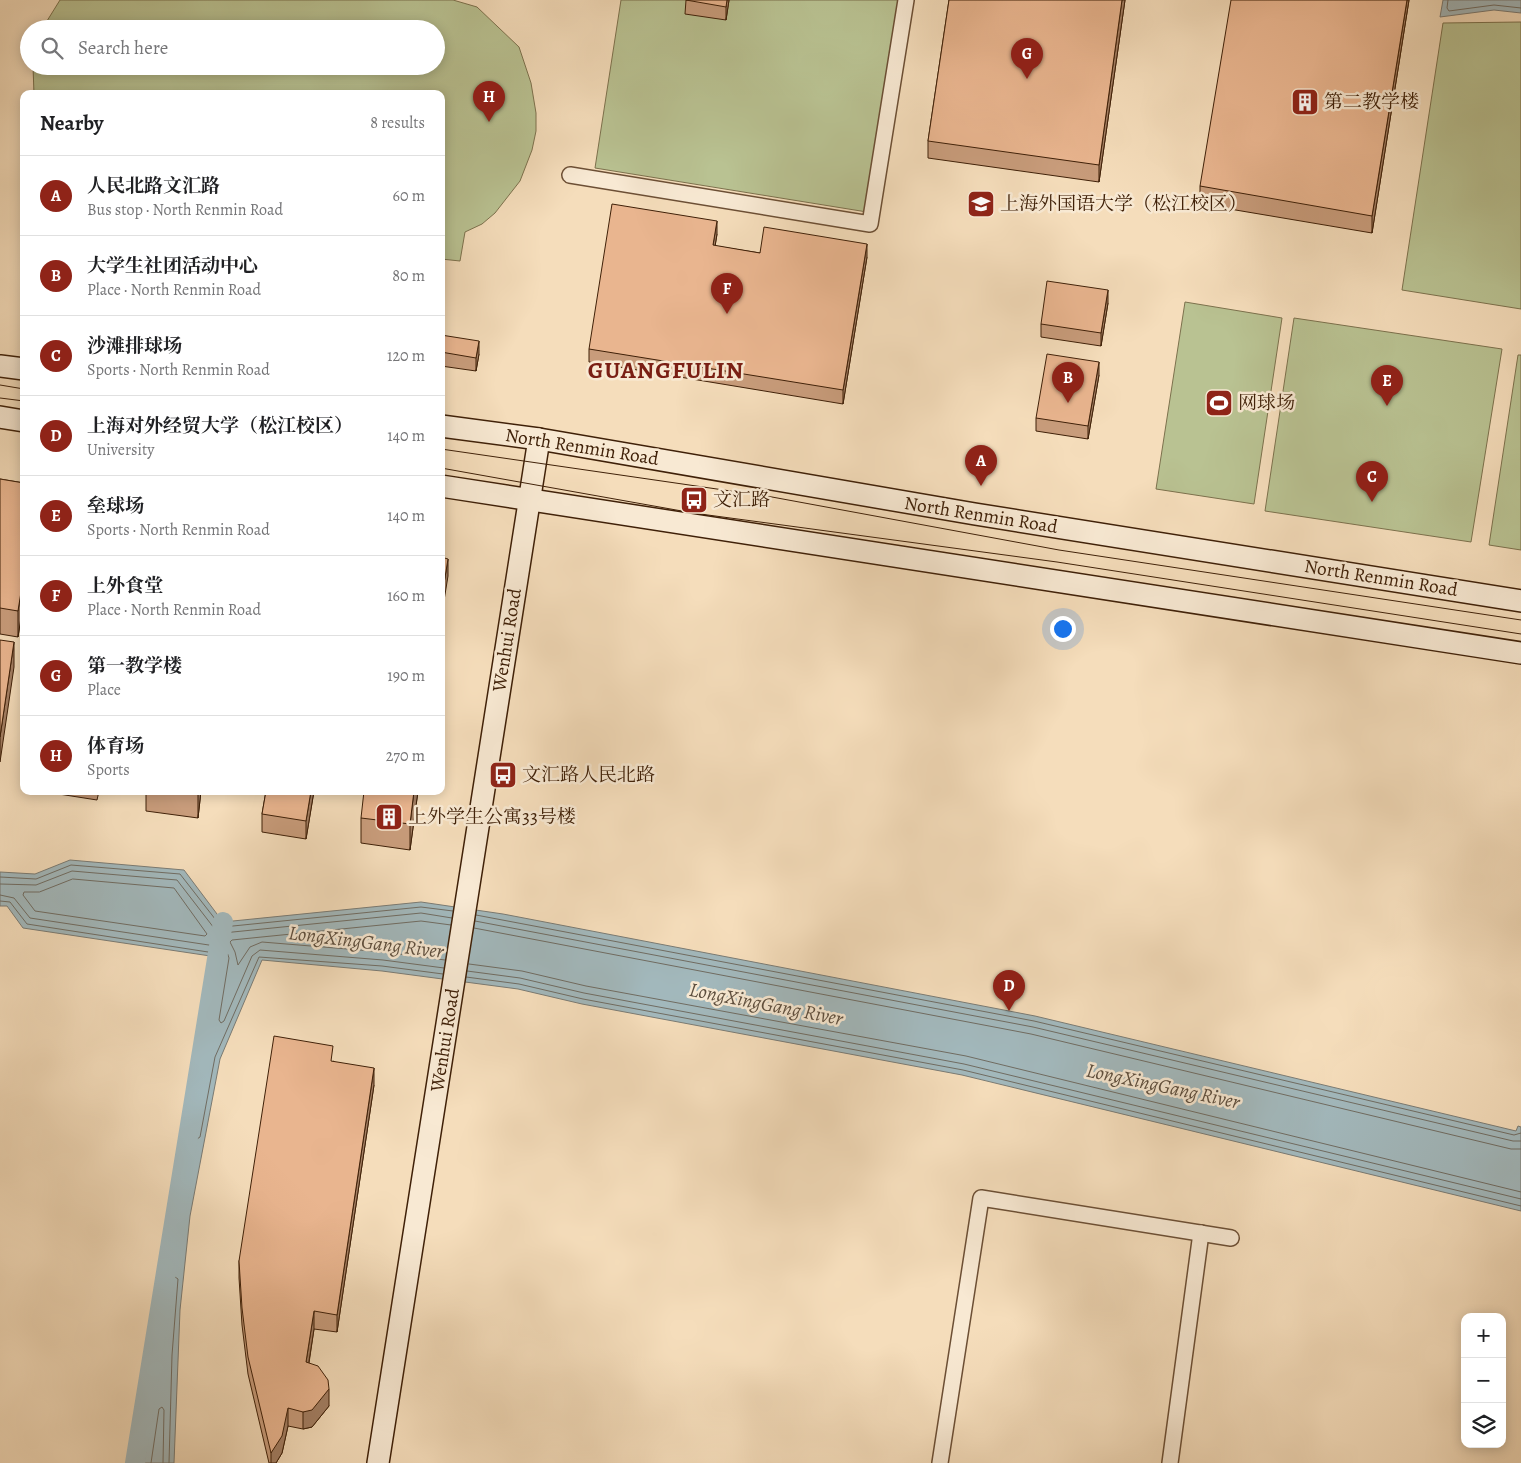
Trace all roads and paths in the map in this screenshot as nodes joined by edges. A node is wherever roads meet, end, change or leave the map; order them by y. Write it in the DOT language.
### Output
graph roads {
  1 [pos="906,0"];
  2 [pos="570,175"];
  3 [pos="0,366"];
  4 [pos="20,368"];
  5 [pos="0,417"];
  6 [pos="20,420"];
  7 [pos="445,427"];
  8 [pos="539,439"];
  9 [pos="445,487"];
  10 [pos="529,500"];
  11 [pos="1521,600"];
  12 [pos="1521,653"];
  13 [pos="1202,1233"];
  14 [pos="1231,1238"];
  15 [pos="378,1463"];
  16 [pos="940,1463"];
  17 [pos="1170,1463"];
  1 -- 2 [label="street"];
  3 -- 4 [label="main road"];
  5 -- 6 [label="main road"];
  7 -- 8 [label="main road, North Renmin Road"];
  8 -- 10 [label="main road, Wenhui Road"];
  8 -- 11 [label="main road, North Renmin Road"];
  9 -- 10 [label="main road"];
  10 -- 12 [label="main road"];
  10 -- 15 [label="main road, Wenhui Road"];
  13 -- 14 [label="street"];
  13 -- 16 [label="street"];
  13 -- 17 [label="street"];
}
